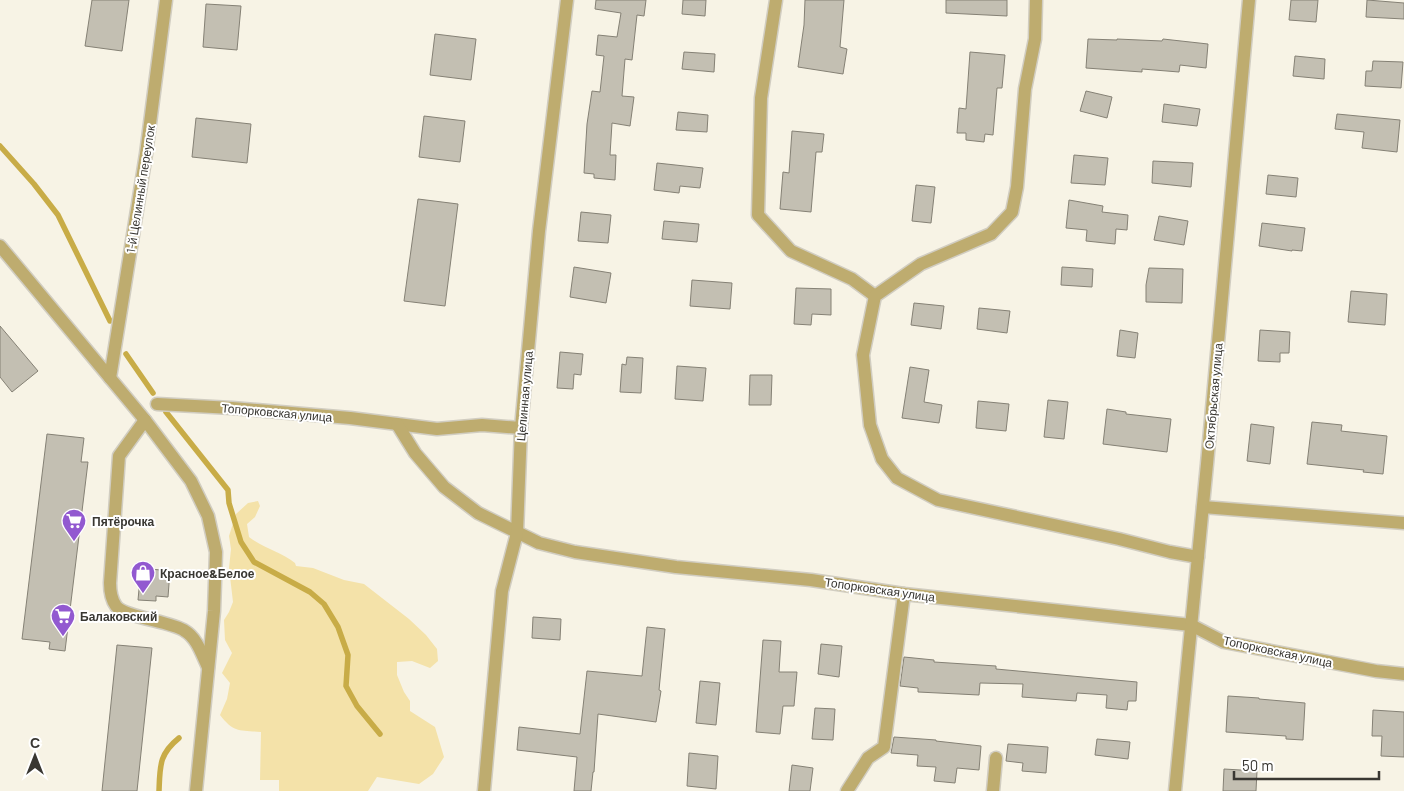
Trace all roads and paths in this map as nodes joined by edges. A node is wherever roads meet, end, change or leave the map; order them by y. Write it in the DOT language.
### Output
graph roads {
  1 [pos="166,0"];
  2 [pos="567,0"];
  3 [pos="776,0"];
  4 [pos="1036,0"];
  5 [pos="1249,0"];
  6 [pos="0,246"];
  7 [pos="875,296"];
  8 [pos="110,378"];
  9 [pos="157,404"];
  10 [pos="145,420"];
  11 [pos="397,424"];
  12 [pos="521,428"];
  13 [pos="1203,507"];
  14 [pos="1404,523"];
  15 [pos="517,533"];
  16 [pos="1198,557"];
  17 [pos="904,594"];
  18 [pos="1191,625"];
  19 [pos="208,667"];
  20 [pos="1404,674"];
  21 [pos="996,758"];
  22 [pos="196,791"];
  23 [pos="484,791"];
  24 [pos="847,791"];
  25 [pos="993,791"];
  26 [pos="1175,791"];
  1 -- 8 [label="street, 1-й Целинный переулок"];
  2 -- 12 [label="street, Целинная улица"];
  3 -- 7 [label="street"];
  4 -- 7 [label="street"];
  5 -- 13 [label="street, Октябрьская улица"];
  6 -- 8 [label="street"];
  7 -- 16 [label="street"];
  8 -- 10 [label="street"];
  9 -- 11 [label="street, Топорковская улица"];
  10 -- 19 [label="street"];
  10 -- 19 [label="street"];
  11 -- 12 [label="street, Топорковская улица"];
  11 -- 15 [label="street, Топорковская улица"];
  12 -- 15 [label="street, Целинная улица"];
  13 -- 14 [label="street"];
  13 -- 16 [label="street, Октябрьская улица"];
  15 -- 17 [label="street, Топорковская улица"];
  15 -- 23 [label="street, Целинная улица"];
  16 -- 18 [label="street, Октябрьская улица"];
  17 -- 18 [label="street, Топорковская улица"];
  17 -- 24 [label="street"];
  18 -- 20 [label="street, Топорковская улица"];
  18 -- 26 [label="street, Октябрьская улица"];
  19 -- 22 [label="street"];
  21 -- 25 [label="street"];
}
